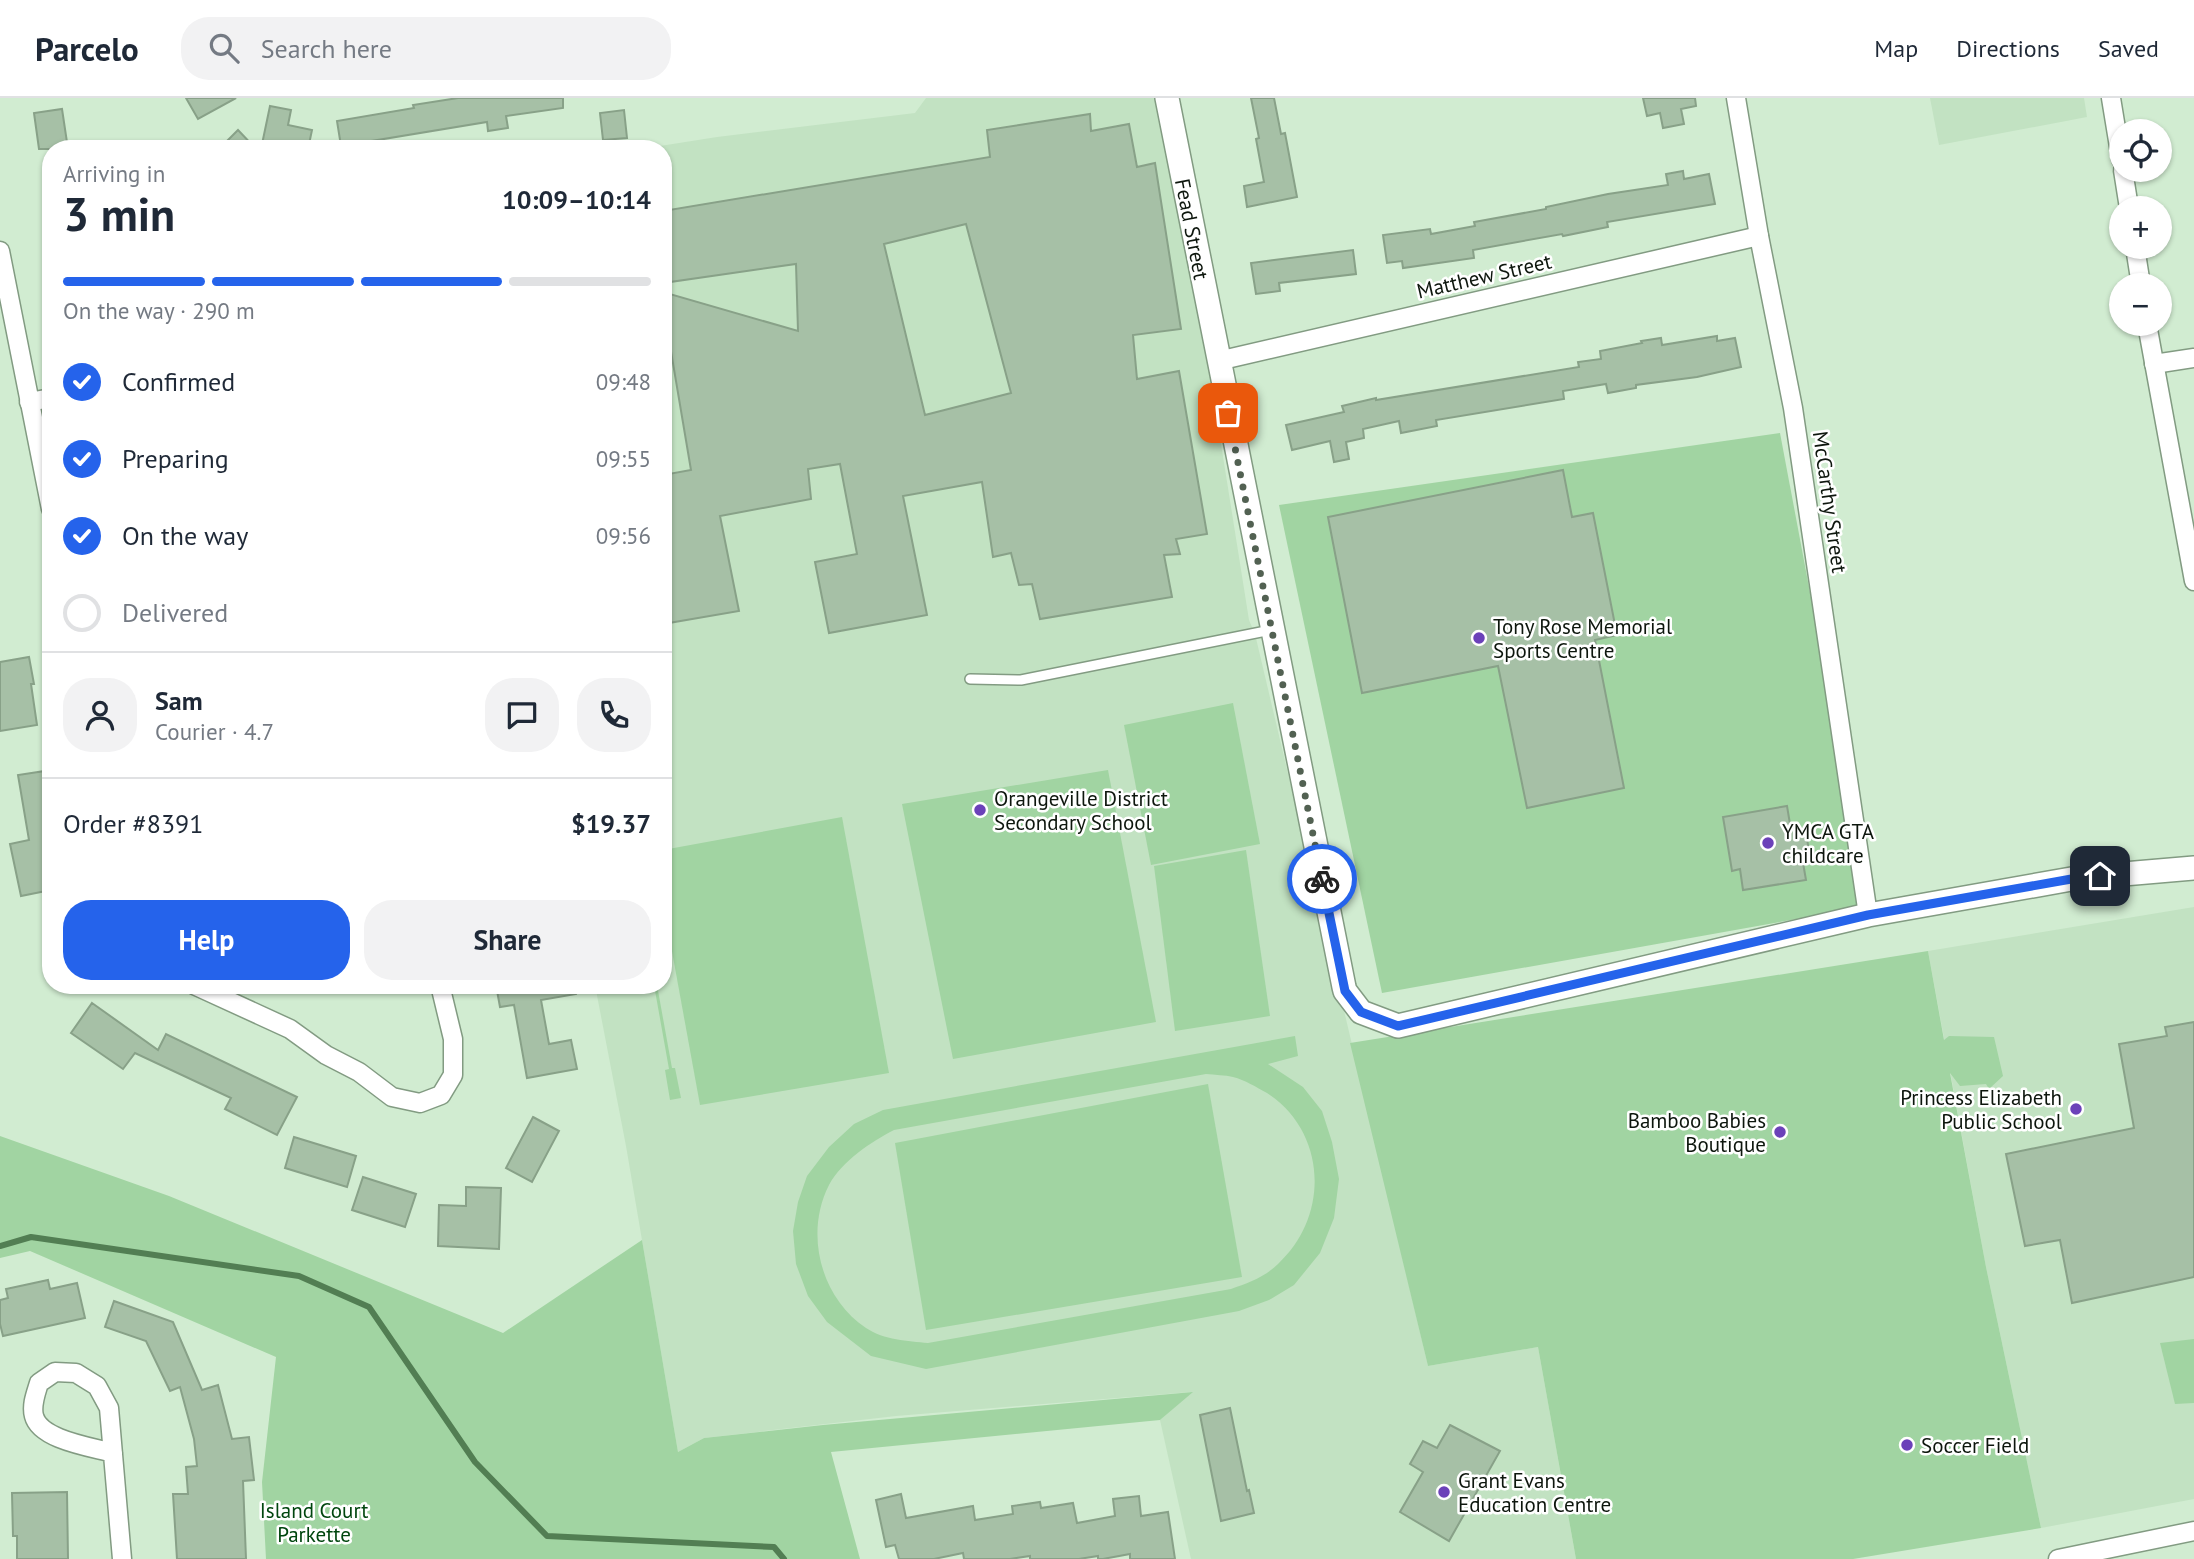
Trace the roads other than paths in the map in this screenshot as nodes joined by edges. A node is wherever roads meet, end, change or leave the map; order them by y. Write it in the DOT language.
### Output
graph roads {
  1 [pos="1167,98"];
  2 [pos="1736,98"];
  3 [pos="2111,98"];
  4 [pos="2114,119"];
  5 [pos="1759,236"];
  6 [pos="0,251"];
  7 [pos="2149,336"];
  8 [pos="2194,358"];
  9 [pos="1218,360"];
  10 [pos="2154,365"];
  11 [pos="42,400"];
  12 [pos="29,402"];
  13 [pos="42,465"];
  14 [pos="2194,581"];
  15 [pos="1272,630"];
  16 [pos="970,679"];
  17 [pos="2194,868"];
  18 [pos="1868,915"];
  19 [pos="214,994"];
  20 [pos="442,994"];
  21 [pos="113,1453"];
  22 [pos="2194,1531"];
  23 [pos="122,1559"];
  24 [pos="2058,1559"];
  1 -- 9 [label="street, Fead Street"];
  2 -- 5 [label="street, McCarthy Street"];
  3 -- 4 [label="street"];
  5 -- 9 [label="street, Matthew Street"];
  5 -- 18 [label="street, McCarthy Street"];
  6 -- 12 [label="street"];
  7 -- 10 [label="street"];
  8 -- 10 [label="street"];
  9 -- 15 [label="street, Fead Street"];
  10 -- 14 [label="street"];
  11 -- 12 [label="street"];
  12 -- 13 [label="street"];
  15 -- 16 [label="lane"];
  15 -- 18 [label="street, Fead Street"];
  17 -- 18 [label="street"];
  19 -- 20 [label="street"];
  21 -- 21 [label="street"];
  21 -- 23 [label="street"];
  22 -- 24 [label="street"];
}
